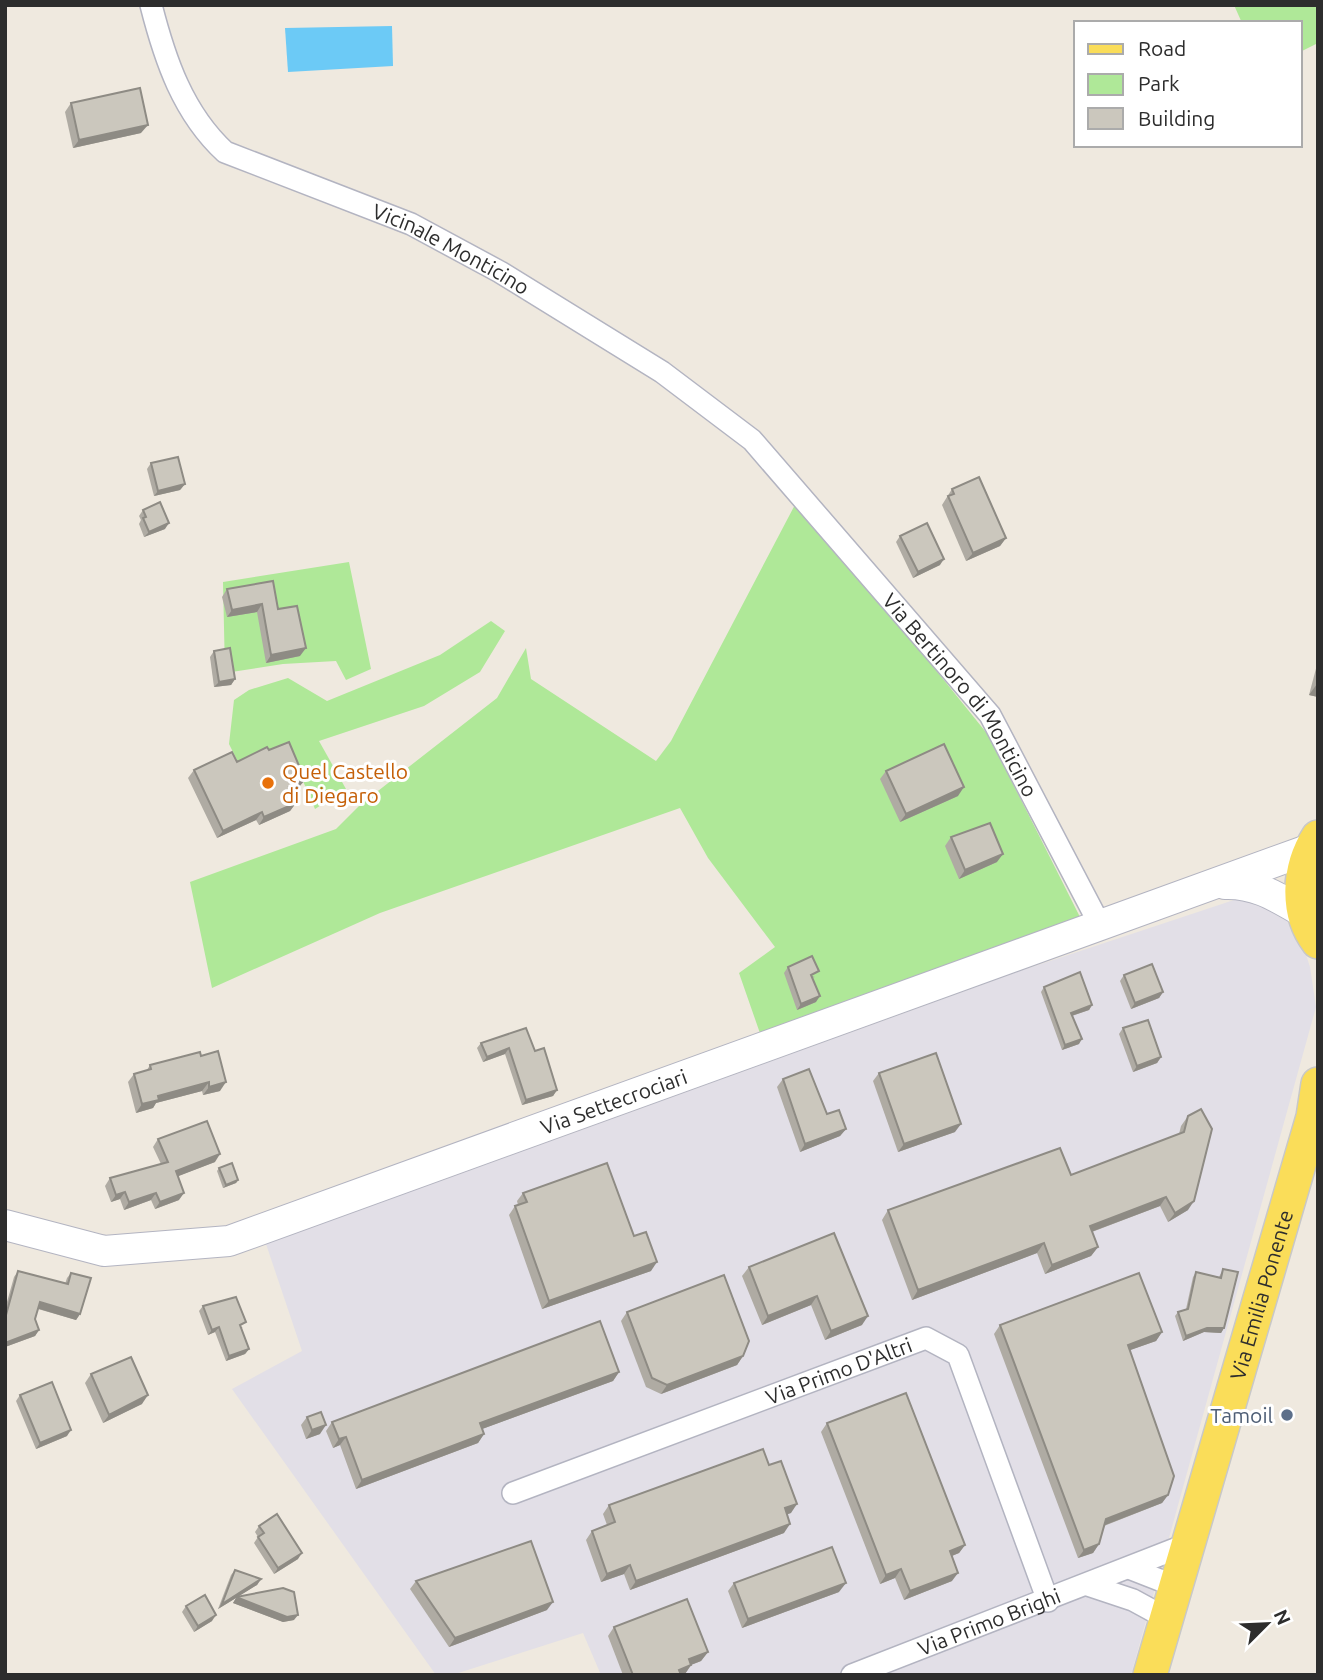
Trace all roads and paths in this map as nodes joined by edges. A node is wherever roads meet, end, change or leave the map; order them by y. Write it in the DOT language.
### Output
graph roads {
  1 [pos="151,5"];
  2 [pos="790,482"];
  3 [pos="1314,843"];
  4 [pos="1214,885"];
  5 [pos="1303,912"];
  6 [pos="1101,927"];
  7 [pos="1318,942"];
  8 [pos="1318,1084"];
  9 [pos="1315,1112"];
  10 [pos="5,1225"];
  11 [pos="513,1493"];
  12 [pos="1188,1544"];
  13 [pos="1129,1568"];
  14 [pos="1088,1585"];
  15 [pos="1175,1586"];
  16 [pos="1133,1600"];
  17 [pos="1048,1601"];
  18 [pos="1166,1618"];
  19 [pos="852,1675"];
  20 [pos="1150,1675"];
  1 -- 2 [label="street, Vicinale Monticino"];
  2 -- 6 [label="street, Via Bertinoro di Monticino"];
  3 -- 4 [label="main road, Via Settecrociari"];
  3 -- 5 [label="main road"];
  4 -- 5 [label="main road, Via Settecrociari"];
  4 -- 6 [label="main road, Via Settecrociari"];
  5 -- 7 [label="main road"];
  6 -- 10 [label="main road, Via Settecrociari"];
  8 -- 9 [label="main road, Via Emilia Ponente"];
  9 -- 12 [label="main road, Via Emilia Ponente"];
  11 -- 17 [label="street, Via Primo D'Altri"];
  12 -- 13 [label="street, Via Primo Brighi"];
  12 -- 15 [label="main road, Via Emilia Ponente"];
  13 -- 14 [label="street, Via Primo Brighi"];
  13 -- 15 [label="street"];
  14 -- 16 [label="street, Via Primo Brighi"];
  14 -- 17 [label="street, Via Primo Brighi"];
  15 -- 16 [label="street"];
  15 -- 18 [label="main road, Via Emilia Ponente"];
  16 -- 18 [label="street, Via Primo Brighi"];
  17 -- 19 [label="street, Via Primo Brighi"];
  18 -- 20 [label="main road, Via Emilia Ponente"];
}
